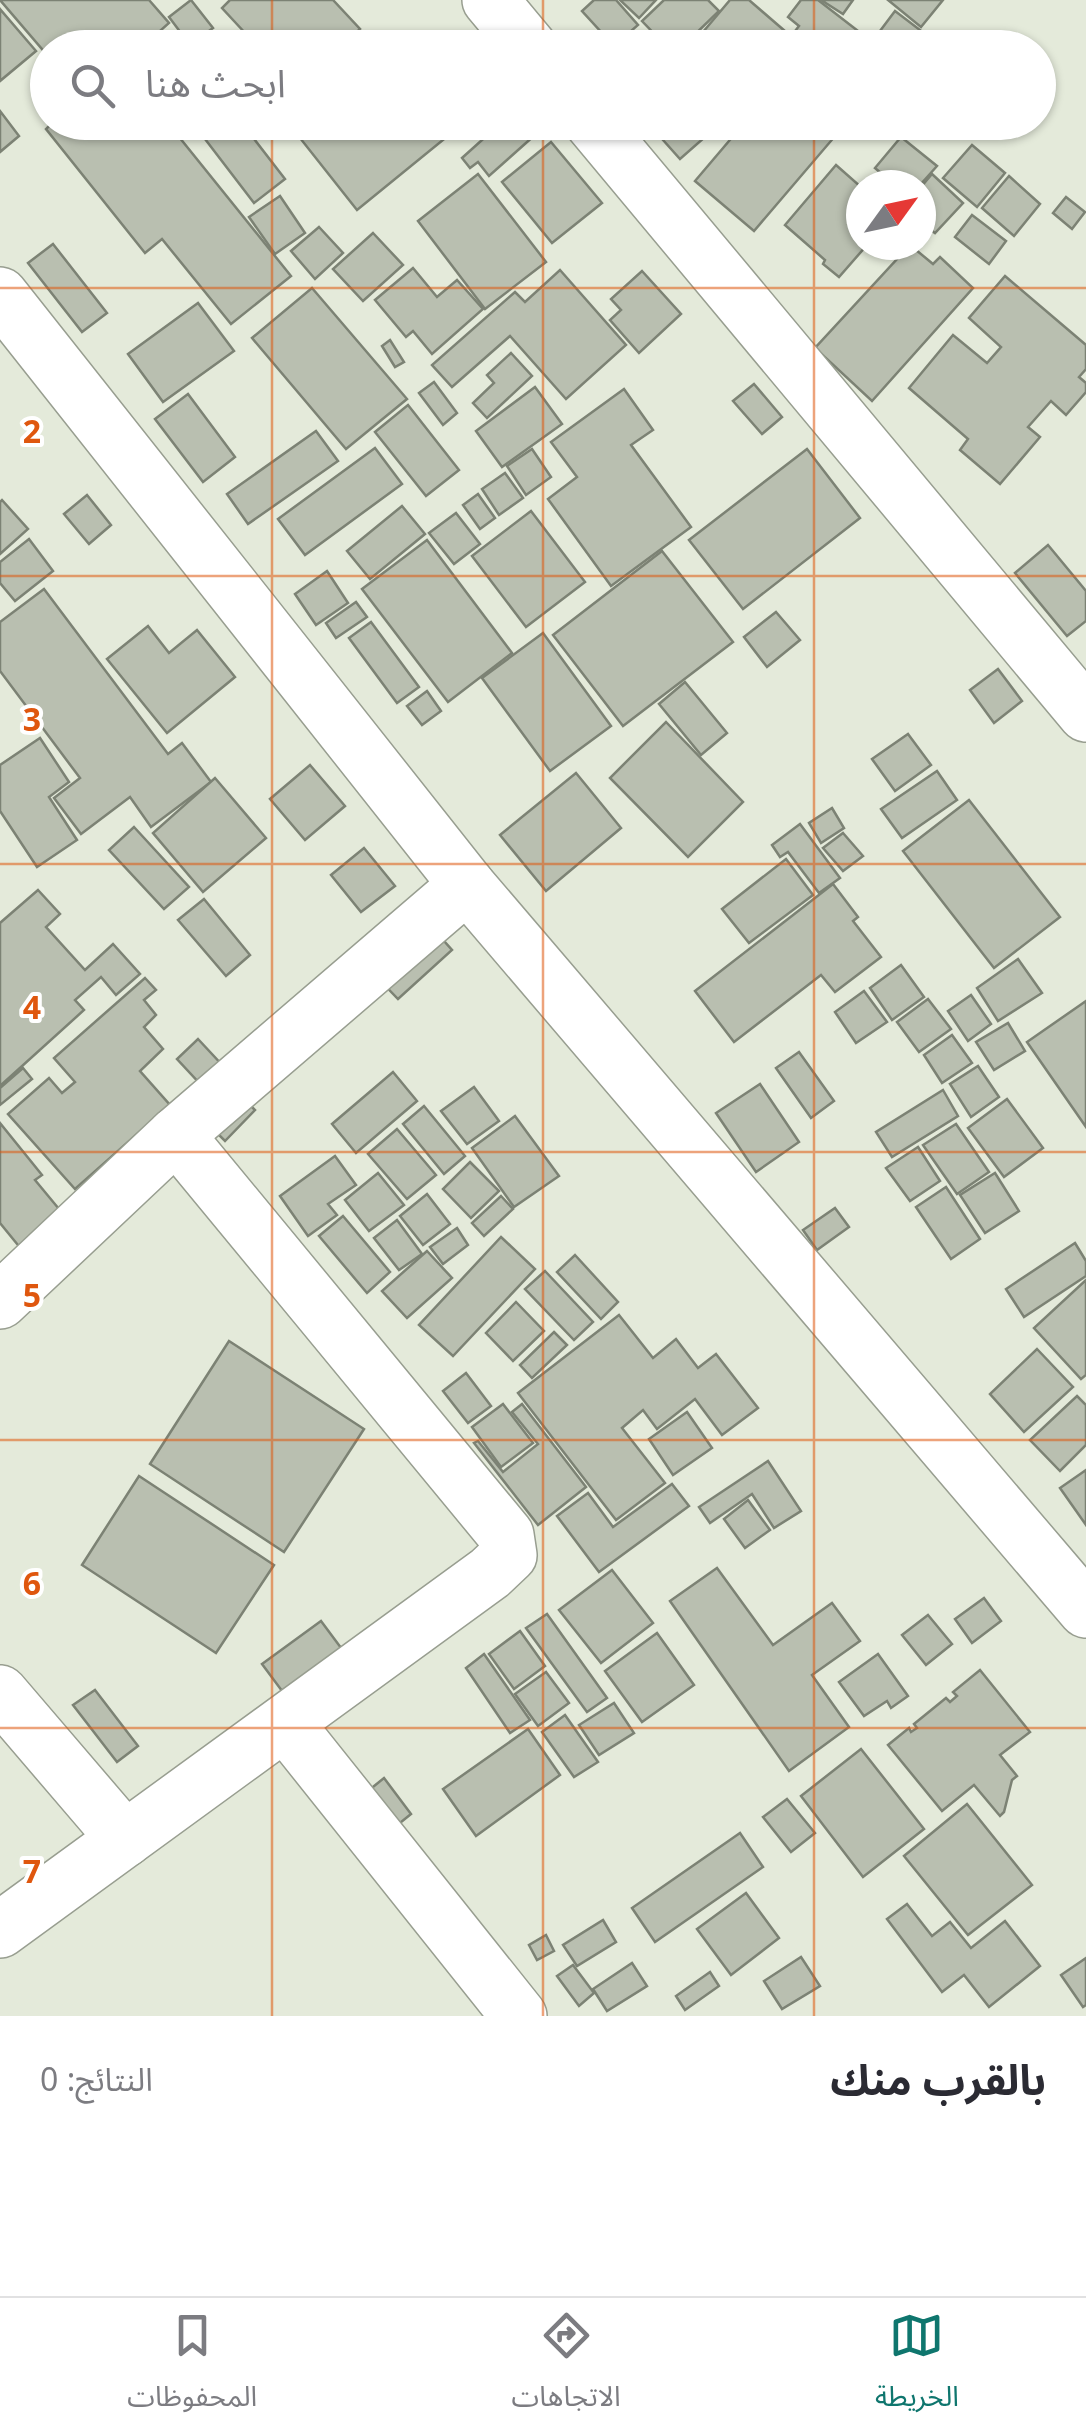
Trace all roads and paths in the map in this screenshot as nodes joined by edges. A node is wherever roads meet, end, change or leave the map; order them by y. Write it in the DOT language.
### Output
graph roads {
  1 [pos="490,0"];
  2 [pos="515,30"];
  3 [pos="607,140"];
  4 [pos="0,295"];
  5 [pos="1086,714"];
  6 [pos="468,885"];
  7 [pos="176,1135"];
  8 [pos="0,1302"];
  9 [pos="1086,1610"];
  10 [pos="0,1693"];
  11 [pos="286,1724"];
  12 [pos="125,1839"];
  13 [pos="0,1930"];
  14 [pos="520,2016"];
  1 -- 2 [label="street"];
  3 -- 5 [label="street"];
  4 -- 6 [label="street"];
  6 -- 7 [label="street"];
  6 -- 9 [label="street"];
  7 -- 8 [label="street"];
  7 -- 11 [label="street"];
  10 -- 12 [label="street"];
  11 -- 12 [label="street"];
  11 -- 14 [label="street"];
  12 -- 13 [label="street"];
}
